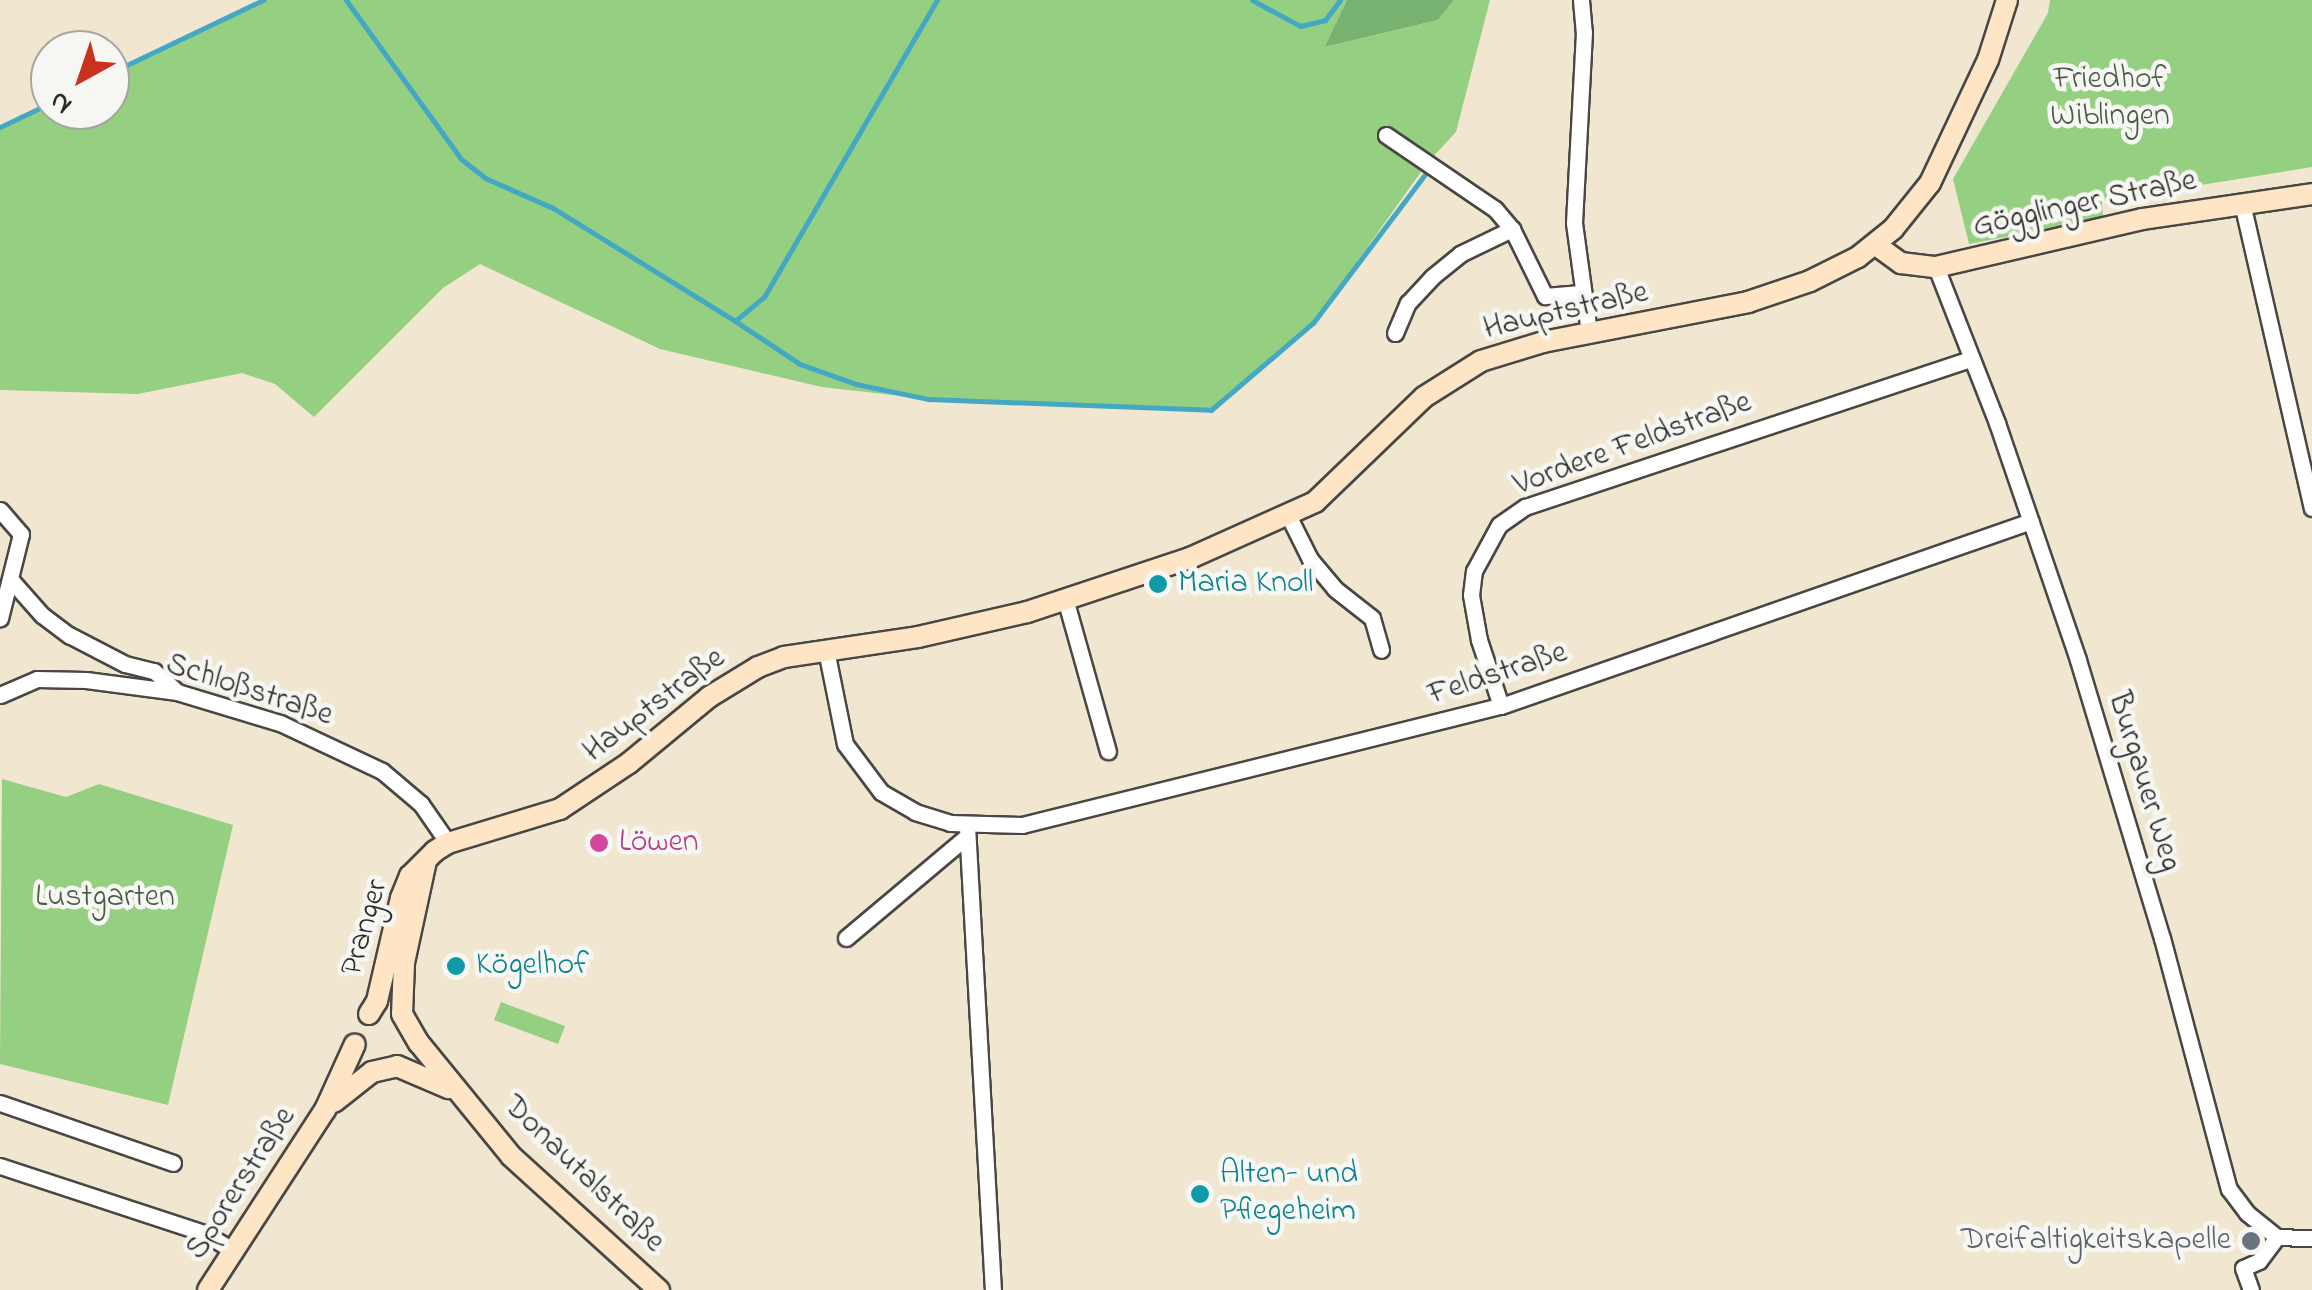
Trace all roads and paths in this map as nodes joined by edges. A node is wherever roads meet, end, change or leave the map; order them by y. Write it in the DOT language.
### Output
graph roads {
  1 [pos="1582,0"];
  2 [pos="2006,0"];
  3 [pos="1386,135"];
  4 [pos="2312,194"];
  5 [pos="2242,203"];
  6 [pos="1512,229"];
  7 [pos="1876,244"];
  8 [pos="1936,267"];
  9 [pos="1583,293"];
  10 [pos="1394,333"];
  11 [pos="1589,333"];
  12 [pos="1969,359"];
  13 [pos="2312,508"];
  14 [pos="0,510"];
  15 [pos="1289,517"];
  16 [pos="2031,521"];
  17 [pos="11,580"];
  18 [pos="1066,602"];
  19 [pos="0,618"];
  20 [pos="826,650"];
  21 [pos="1381,650"];
  22 [pos="177,692"];
  23 [pos="0,695"];
  24 [pos="1501,706"];
  25 [pos="1108,751"];
  26 [pos="519,822"];
  27 [pos="967,831"];
  28 [pos="448,843"];
  29 [pos="426,861"];
  30 [pos="846,938"];
  31 [pos="369,1014"];
  32 [pos="409,1026"];
  33 [pos="356,1044"];
  34 [pos="390,1068"];
  35 [pos="467,1102"];
  36 [pos="0,1103"];
  37 [pos="325,1110"];
  38 [pos="174,1163"];
  39 [pos="0,1166"];
  40 [pos="2277,1237"];
  41 [pos="2312,1238"];
  42 [pos="234,1251"];
  43 [pos="208,1290"];
  44 [pos="659,1290"];
  45 [pos="993,1290"];
  46 [pos="2251,1290"];
  1 -- 9 [label="street"];
  2 -- 7 [label="main road, Hauptstraße"];
  3 -- 6 [label="street"];
  4 -- 5 [label="main road, Gögglinger Straße"];
  5 -- 8 [label="main road, Gögglinger Straße"];
  5 -- 13 [label="street"];
  6 -- 9 [label="street"];
  6 -- 10 [label="street"];
  7 -- 8 [label="main road, Gögglinger Straße"];
  7 -- 11 [label="main road, Hauptstraße"];
  8 -- 12 [label="street, Burgauer Weg"];
  9 -- 11 [label="street"];
  11 -- 15 [label="main road, Hauptstraße"];
  12 -- 16 [label="street, Burgauer Weg"];
  12 -- 24 [label="street, Vordere Feldstraße"];
  14 -- 17 [label="street"];
  15 -- 18 [label="main road, Hauptstraße"];
  15 -- 21 [label="street"];
  16 -- 24 [label="street, Feldstraße"];
  16 -- 40 [label="street, Burgauer Weg"];
  17 -- 19 [label="street"];
  17 -- 22 [label="street"];
  18 -- 20 [label="main road, Hauptstraße"];
  18 -- 25 [label="street"];
  20 -- 26 [label="main road, Hauptstraße"];
  20 -- 27 [label="street, Feldstraße"];
  22 -- 23 [label="street, Schloßstraße"];
  22 -- 28 [label="street, Schloßstraße"];
  24 -- 27 [label="street, Feldstraße"];
  26 -- 28 [label="main road, Pranger"];
  27 -- 30 [label="street"];
  27 -- 45 [label="street"];
  28 -- 29 [label="main road, Pranger"];
  29 -- 31 [label="main road, Pranger"];
  29 -- 32 [label="main road, Pranger"];
  31 -- 32 [label="main road"];
  31 -- 33 [label="main road"];
  32 -- 34 [label="main road"];
  32 -- 35 [label="main road, Donautalstraße"];
  33 -- 34 [label="main road"];
  33 -- 37 [label="main road, Sporerstraße"];
  34 -- 35 [label="main road"];
  34 -- 37 [label="main road, Sporerstraße"];
  35 -- 44 [label="main road, Donautalstraße"];
  36 -- 38 [label="street"];
  37 -- 42 [label="main road, Sporerstraße"];
  39 -- 42 [label="street"];
  40 -- 41 [label="street"];
  40 -- 46 [label="street"];
  42 -- 43 [label="main road, Sporerstraße"];
}
